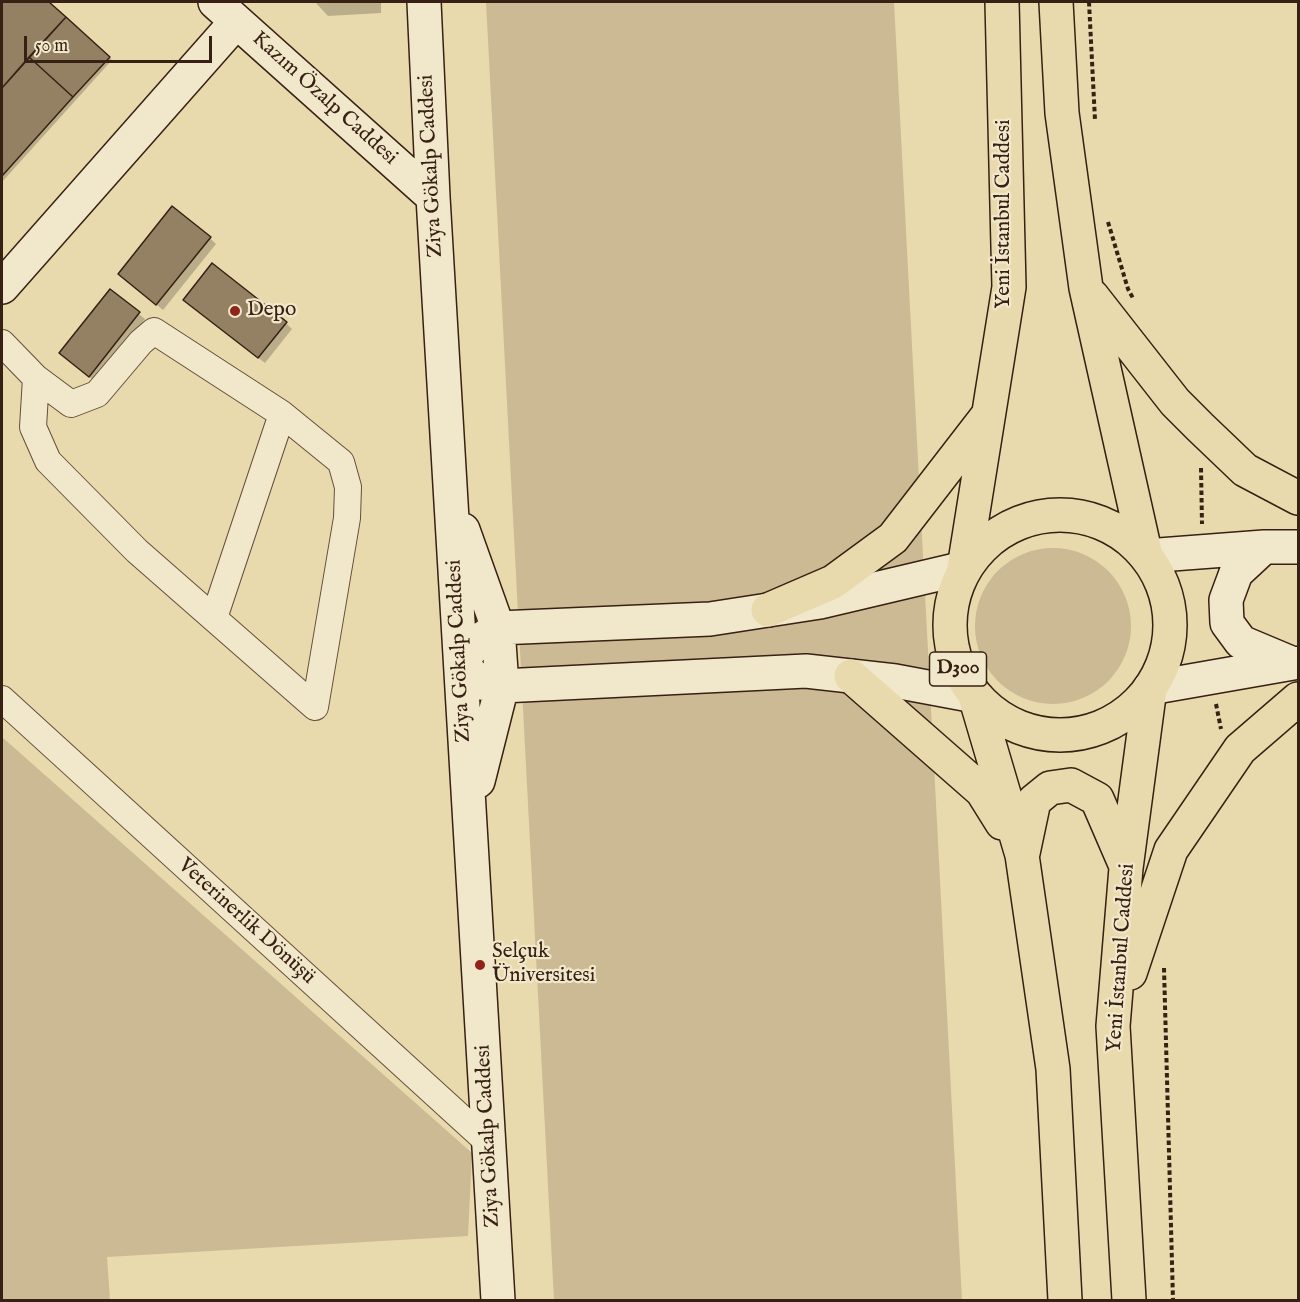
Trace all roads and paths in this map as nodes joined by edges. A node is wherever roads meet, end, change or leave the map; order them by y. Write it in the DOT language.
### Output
graph roads {
  1 [pos="424,2"];
  2 [pos="1002,2"];
  3 [pos="1056,2"];
  4 [pos="1089,2"];
  5 [pos="225,12"];
  6 [pos="1095,126"];
  7 [pos="433,196"];
  8 [pos="1106,211"];
  9 [pos="2,287"];
  10 [pos="1086,288"];
  11 [pos="1138,307"];
  12 [pos="2,343"];
  13 [pos="36,378"];
  14 [pos="991,411"];
  15 [pos="282,414"];
  16 [pos="1200,427"];
  17 [pos="451,496"];
  18 [pos="1299,498"];
  19 [pos="1264,547"];
  20 [pos="1299,548"];
  21 [pos="1204,552"];
  22 [pos="1146,556"];
  23 [pos="964,568"];
  24 [pos="768,610"];
  25 [pos="214,618"];
  26 [pos="498,628"];
  27 [pos="1295,662"];
  28 [pos="461,664"];
  29 [pos="851,676"];
  30 [pos="1212,677"];
  31 [pos="502,686"];
  32 [pos="1150,688"];
  33 [pos="975,696"];
  34 [pos="2,699"];
  35 [pos="1299,699"];
  36 [pos="1228,766"];
  37 [pos="470,812"];
  38 [pos="1022,855"];
  39 [pos="1126,868"];
  40 [pos="1163,959"];
  41 [pos="1113,1026"];
  42 [pos="490,1144"];
  43 [pos="498,1300"];
  44 [pos="1065,1300"];
  45 [pos="1129,1300"];
  46 [pos="1173,1300"];
  1 -- 7 [label="street, Ziya Gökalp Caddesi"];
  2 -- 14 [label="highway, Yeni İstanbul Caddesi / D300"];
  3 -- 10 [label="highway, D300"];
  4 -- 6 [label="path"];
  5 -- 7 [label="street, Kazım Özalp Caddesi"];
  5 -- 9 [label="street"];
  7 -- 17 [label="street, Ziya Gökalp Caddesi"];
  8 -- 11 [label="path"];
  10 -- 16 [label="highway"];
  10 -- 22 [label="highway, D300"];
  12 -- 13 [label="street"];
  13 -- 15 [label="street"];
  13 -- 25 [label="street"];
  14 -- 23 [label="highway, Yeni İstanbul Caddesi / D300"];
  14 -- 24 [label="highway"];
  15 -- 25 [label="street"];
  15 -- 25 [label="street"];
  16 -- 18 [label="highway"];
  16 -- 21 [label="path"];
  17 -- 26 [label="street"];
  17 -- 28 [label="street, Ziya Gökalp Caddesi"];
  19 -- 20 [label="street"];
  19 -- 21 [label="street"];
  19 -- 27 [label="street"];
  21 -- 22 [label="street"];
  22 -- 23 [label="highway, D300"];
  22 -- 32 [label="highway, D300"];
  23 -- 24 [label="street"];
  23 -- 33 [label="highway, D300"];
  24 -- 26 [label="street"];
  26 -- 28 [label="street"];
  26 -- 31 [label="street"];
  27 -- 30 [label="street"];
  28 -- 31 [label="street"];
  28 -- 37 [label="street, Ziya Gökalp Caddesi"];
  29 -- 31 [label="street"];
  29 -- 33 [label="street"];
  29 -- 38 [label="highway"];
  30 -- 32 [label="street"];
  30 -- 36 [label="path"];
  31 -- 37 [label="street"];
  32 -- 33 [label="highway, D300"];
  32 -- 39 [label="highway, Yeni İstanbul Caddesi / D300"];
  33 -- 38 [label="highway, D300"];
  34 -- 42 [label="street, Veterinerlik Dönüşü"];
  35 -- 36 [label="highway"];
  36 -- 41 [label="highway"];
  37 -- 42 [label="street, Ziya Gökalp Caddesi"];
  38 -- 39 [label="highway"];
  38 -- 44 [label="highway, D300"];
  39 -- 41 [label="highway, Yeni İstanbul Caddesi / D300"];
  40 -- 46 [label="path"];
  41 -- 45 [label="highway, Yeni İstanbul Caddesi / D300"];
  42 -- 43 [label="street, Ziya Gökalp Caddesi"];
}
